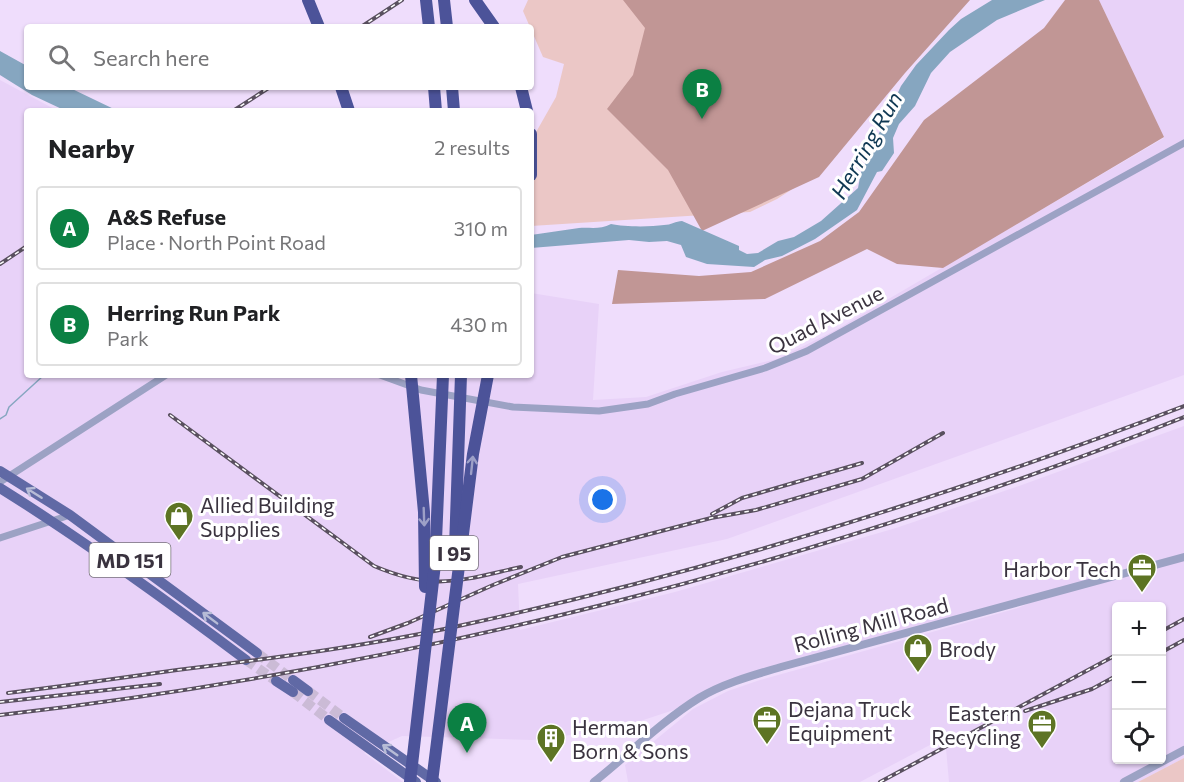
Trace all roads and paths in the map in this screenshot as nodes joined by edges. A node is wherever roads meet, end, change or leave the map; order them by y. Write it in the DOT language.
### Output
graph roads {
  1 [pos="308,0"];
  2 [pos="426,0"];
  3 [pos="444,0"];
  4 [pos="475,0"];
  5 [pos="318,24"];
  6 [pos="429,24"];
  7 [pos="447,24"];
  8 [pos="492,24"];
  9 [pos="342,90"];
  10 [pos="434,90"];
  11 [pos="452,90"];
  12 [pos="522,90"];
  13 [pos="348,108"];
  14 [pos="436,108"];
  15 [pos="454,108"];
  16 [pos="526,108"];
  17 [pos="1184,143"];
  18 [pos="161,378"];
  19 [pos="388,378"];
  20 [pos="411,378"];
  21 [pos="443,378"];
  22 [pos="461,378"];
  23 [pos="487,378"];
  24 [pos="3,476"];
  25 [pos="0,488"];
  26 [pos="70,515"];
  27 [pos="51,520"];
  28 [pos="0,538"];
  29 [pos="1184,557"];
  30 [pos="133,562"];
  31 [pos="125,571"];
  32 [pos="175,600"];
  33 [pos="257,653"];
  34 [pos="246,660"];
  35 [pos="293,680"];
  36 [pos="276,681"];
  37 [pos="423,681"];
  38 [pos="308,692"];
  39 [pos="293,693"];
  40 [pos="344,718"];
  41 [pos="329,720"];
  42 [pos="439,731"];
  43 [pos="1184,750"];
  44 [pos="410,782"];
  45 [pos="416,782"];
  46 [pos="434,782"];
  47 [pos="594,782"];
  48 [pos="1124,782"];
  1 -- 5 [label="highway"];
  2 -- 6 [label="highway"];
  3 -- 7 [label="highway"];
  4 -- 8 [label="highway"];
  9 -- 13 [label="highway"];
  10 -- 14 [label="highway"];
  11 -- 15 [label="highway"];
  12 -- 16 [label="highway"];
  17 -- 19 [label="street, Quad Avenue"];
  18 -- 24 [label="street"];
  20 -- 37 [label="highway, one-way, bridge"];
  21 -- 37 [label="highway, I 95, bridge"];
  22 -- 42 [label="highway, I 95, bridge"];
  42 -- 23 [label="highway, one-way, bridge"];
  26 -- 24 [label="main road, MD 151, one-way"];
  25 -- 27 [label="main road, MD 151"];
  26 -- 27 [label="street"];
  26 -- 30 [label="main road, MD 151"];
  27 -- 28 [label="street"];
  27 -- 31 [label="main road, MD 151"];
  29 -- 47 [label="street, Rolling Mill Road"];
  30 -- 31 [label="main road"];
  30 -- 32 [label="main road, MD 151"];
  31 -- 32 [label="main road, MD 151"];
  33 -- 32 [label="main road, MD 151, one-way"];
  32 -- 34 [label="main road, MD 151"];
  35 -- 38 [label="main road"];
  36 -- 39 [label="main road"];
  37 -- 44 [label="highway, I 95, bridge"];
  46 -- 40 [label="main road, one-way"];
  41 -- 45 [label="main road"];
  42 -- 46 [label="highway, I 95, bridge"];
  43 -- 48 [label="street"];
}
